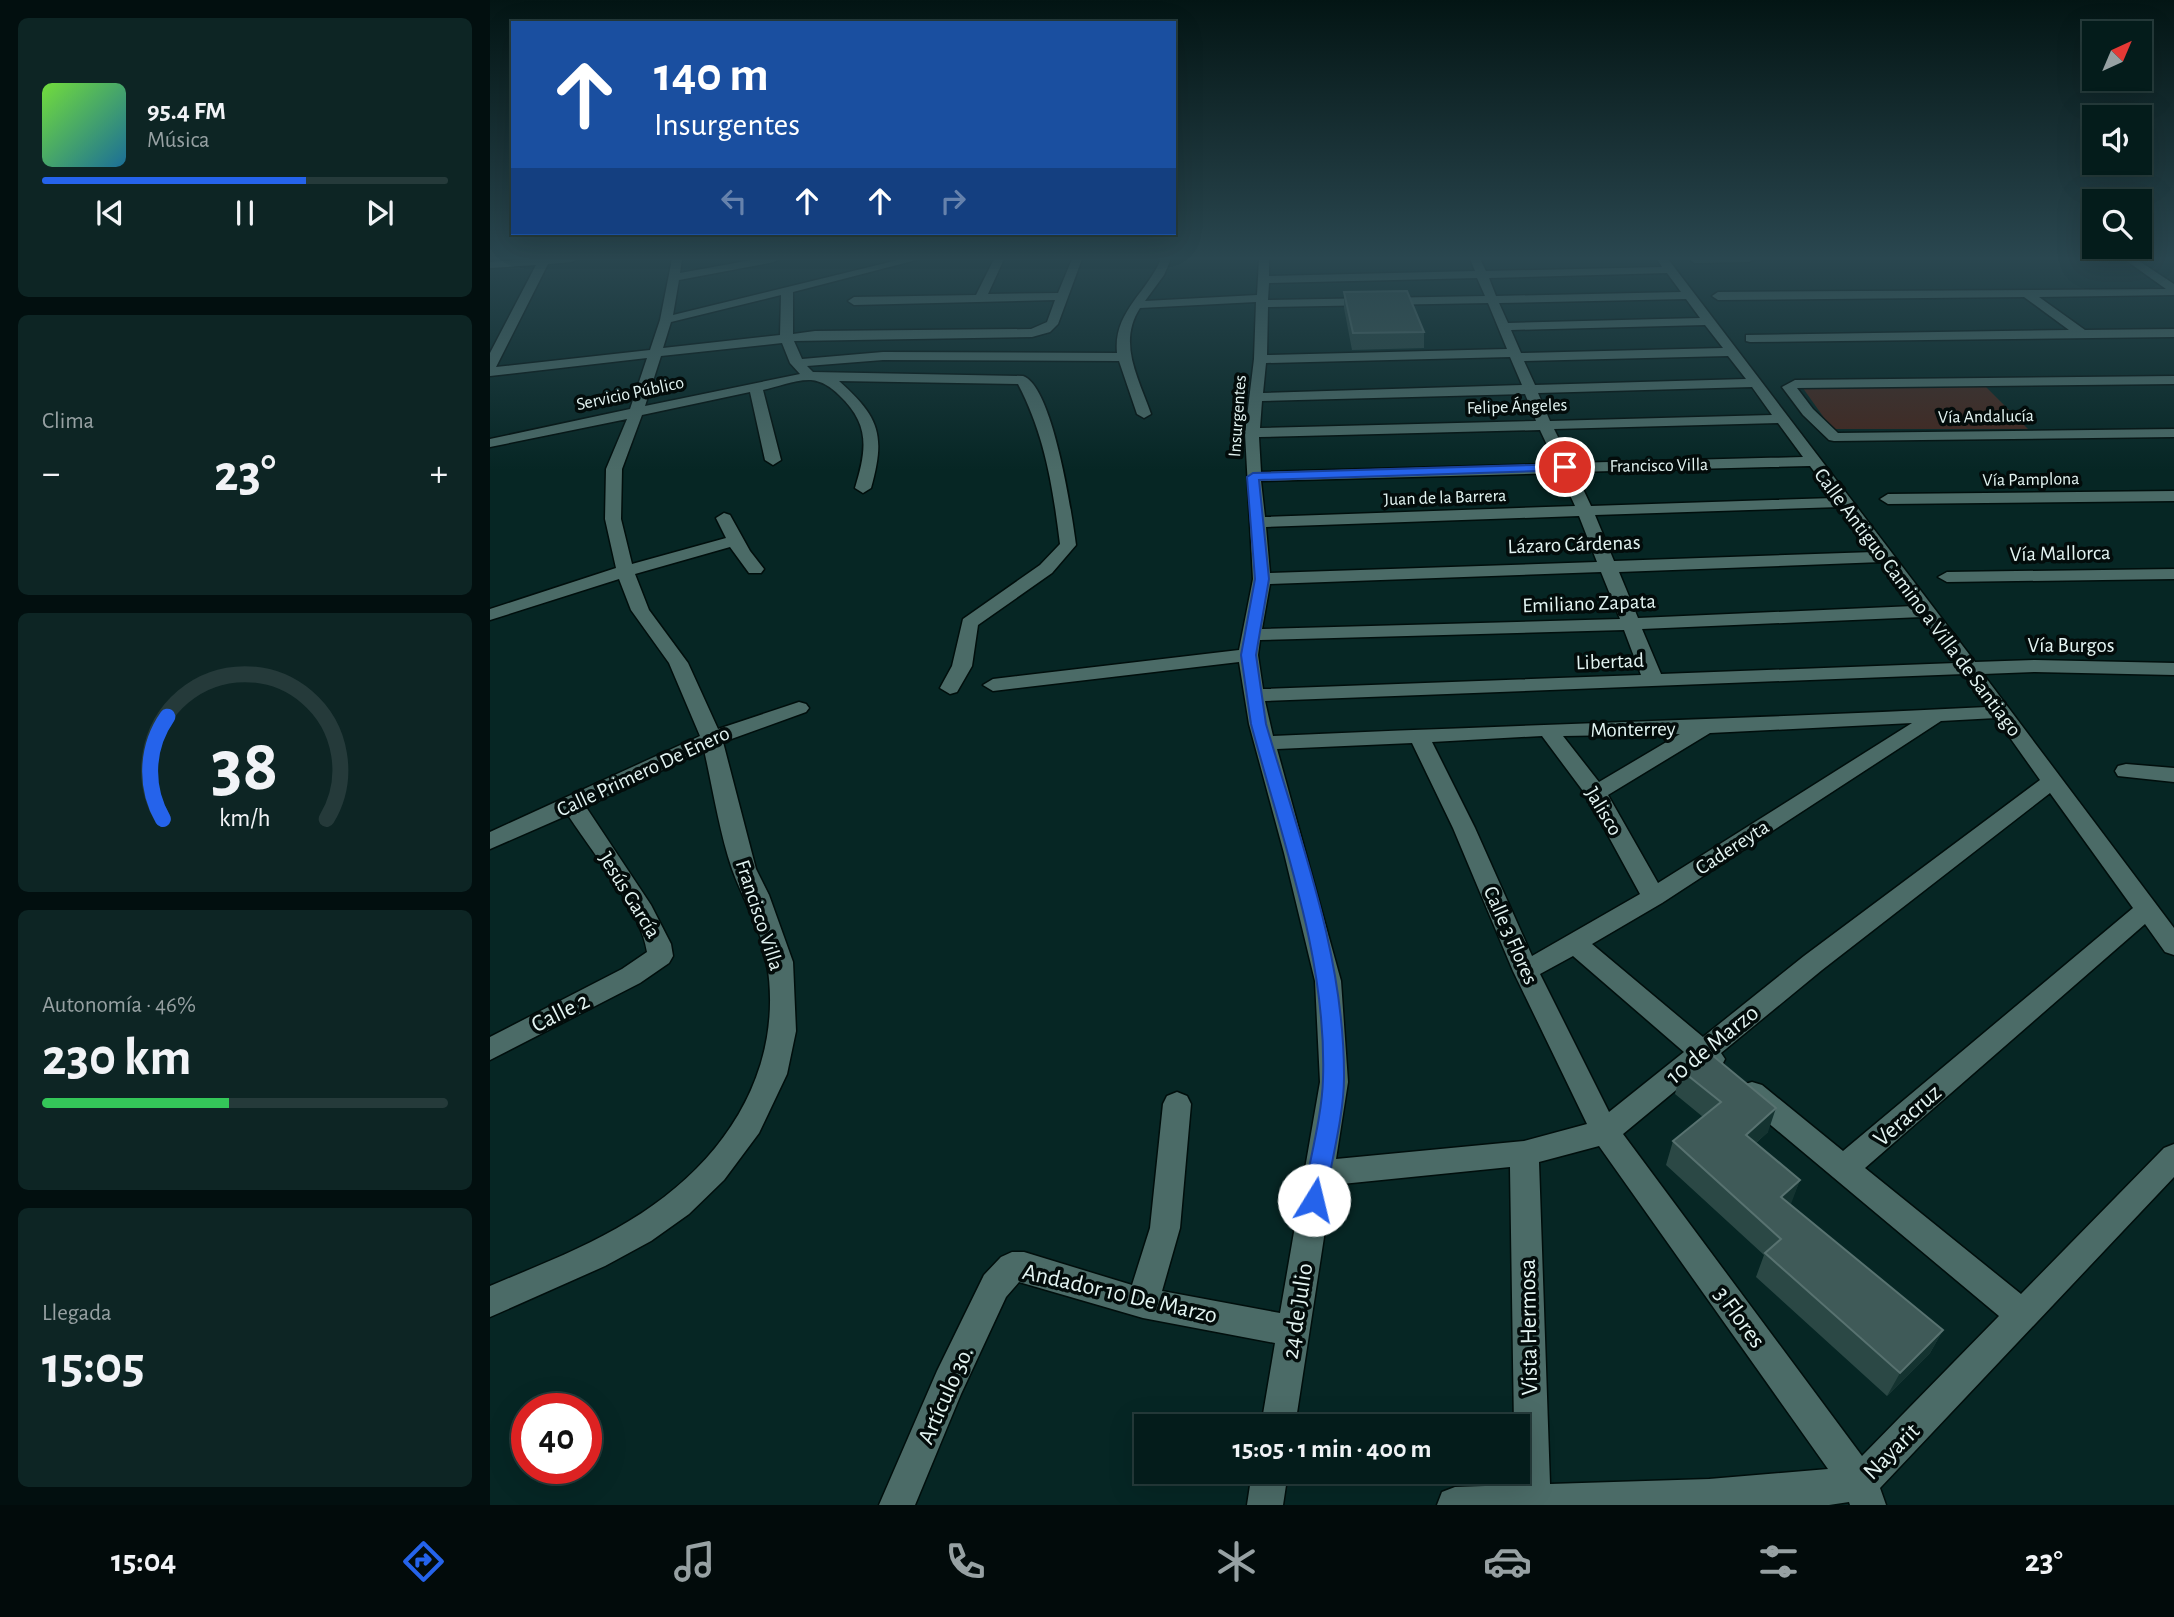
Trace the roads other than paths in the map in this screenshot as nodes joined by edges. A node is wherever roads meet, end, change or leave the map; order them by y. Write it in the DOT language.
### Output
graph roads {
  1 [pos="509,329"];
  2 [pos="662,329"];
  3 [pos="785,329"];
  4 [pos="1041,329"];
  5 [pos="1124,329"];
  6 [pos="1261,329"];
  7 [pos="1503,329"];
  8 [pos="1716,329"];
  9 [pos="2076,329"];
  10 [pos="2174,333"];
  11 [pos="2082,334"];
  12 [pos="785,338"];
  13 [pos="1750,338"];
  14 [pos="1731,352"];
  15 [pos="653,353"];
  16 [pos="1515,355"];
  17 [pos="1124,357"];
  18 [pos="1260,359"];
  19 [pos="797,363"];
  20 [pos="490,366"];
  21 [pos="490,372"];
  22 [pos="809,376"];
  23 [pos="2174,380"];
  24 [pos="1755,383"];
  25 [pos="756,388"];
  26 [pos="1530,390"];
  27 [pos="1257,397"];
  28 [pos="637,410"];
  29 [pos="1144,414"];
  30 [pos="1782,419"];
  31 [pos="1545,425"];
  32 [pos="1252,433"];
  33 [pos="2174,433"];
  34 [pos="490,443"];
  35 [pos="773,460"];
  36 [pos="1814,461"];
  37 [pos="1565,467"];
  38 [pos="1253,477"];
  39 [pos="863,488"];
  40 [pos="2174,496"];
  41 [pos="1888,499"];
  42 [pos="1844,502"];
  43 [pos="1586,512"];
  44 [pos="724,518"];
  45 [pos="1258,522"];
  46 [pos="736,540"];
  47 [pos="1887,557"];
  48 [pos="1607,566"];
  49 [pos="755,569"];
  50 [pos="625,571"];
  51 [pos="2174,574"];
  52 [pos="1947,577"];
  53 [pos="1262,579"];
  54 [pos="1927,611"];
  55 [pos="490,615"];
  56 [pos="1632,624"];
  57 [pos="1252,635"];
  58 [pos="1248,655"];
  59 [pos="1968,668"];
  60 [pos="2174,669"];
  61 [pos="1654,682"];
  62 [pos="993,685"];
  63 [pos="950,688"];
  64 [pos="1254,695"];
  65 [pos="799,708"];
  66 [pos="2000,712"];
  67 [pos="1935,717"];
  68 [pos="1703,727"];
  69 [pos="1548,730"];
  70 [pos="1419,736"];
  71 [pos="712,737"];
  72 [pos="1265,743"];
  73 [pos="2126,771"];
  74 [pos="2174,775"];
  75 [pos="2051,782"];
  76 [pos="1595,793"];
  77 [pos="573,805"];
  78 [pos="491,839"];
  79 [pos="1654,897"];
  80 [pos="2147,909"];
  81 [pos="1574,943"];
  82 [pos="2174,946"];
  83 [pos="1526,971"];
  84 [pos="632,976"];
  85 [pos="490,1049"];
  86 [pos="1703,1051"];
  87 [pos="1177,1104"];
  88 [pos="1605,1132"];
  89 [pos="1524,1153"];
  90 [pos="2174,1157"];
  91 [pos="1843,1169"];
  92 [pos="1318,1174"];
  93 [pos="995,1286"];
  94 [pos="490,1301"];
  95 [pos="1143,1303"];
  96 [pos="2023,1317"];
  97 [pos="1293,1331"];
  98 [pos="1280,1414"];
  99 [pos="1268,1484"];
  100 [pos="1864,1494"];
  101 [pos="1533,1502"];
  102 [pos="897,1505"];
  103 [pos="1265,1505"];
  104 [pos="1455,1505"];
  1 -- 20 [label="street"];
  2 -- 15 [label="street, Francisco Villa"];
  3 -- 12 [label="street"];
  4 -- 12 [label="street"];
  5 -- 17 [label="street"];
  6 -- 18 [label="street, Insurgentes"];
  7 -- 16 [label="street"];
  8 -- 14 [label="street, Calle Antiguo Camino a Villa de Santiago"];
  9 -- 11 [label="street"];
  10 -- 11 [label="street"];
  11 -- 13 [label="street"];
  12 -- 15 [label="street"];
  12 -- 19 [label="street"];
  14 -- 16 [label="street"];
  14 -- 24 [label="street, Calle Antiguo Camino a Villa de Santiago"];
  15 -- 21 [label="street"];
  15 -- 28 [label="street, Francisco Villa"];
  16 -- 18 [label="street"];
  16 -- 26 [label="street"];
  17 -- 19 [label="street"];
  17 -- 29 [label="street"];
  18 -- 27 [label="street, Insurgentes"];
  19 -- 22 [label="street"];
  22 -- 25 [label="street, Servicio Público"];
  22 -- 39 [label="street"];
  22 -- 63 [label="street, Servicio Público"];
  23 -- 33 [label="street, Vía Andalucía"];
  24 -- 26 [label="street"];
  24 -- 30 [label="street, Calle Antiguo Camino a Villa de Santiago"];
  25 -- 28 [label="street, Servicio Público"];
  25 -- 35 [label="street"];
  26 -- 27 [label="street"];
  26 -- 31 [label="street"];
  27 -- 32 [label="street, Insurgentes"];
  28 -- 34 [label="street, Servicio Público"];
  28 -- 50 [label="street, Francisco Villa"];
  30 -- 31 [label="street, Felipe Ángeles"];
  30 -- 36 [label="street, Calle Antiguo Camino a Villa de Santiago"];
  31 -- 32 [label="street, Felipe Ángeles"];
  31 -- 37 [label="street"];
  32 -- 38 [label="street, Insurgentes"];
  36 -- 37 [label="street, Francisco Villa"];
  36 -- 42 [label="street, Calle Antiguo Camino a Villa de Santiago"];
  37 -- 38 [label="street, Francisco Villa"];
  37 -- 43 [label="street"];
  38 -- 45 [label="street, Insurgentes"];
  40 -- 41 [label="street, Vía Pamplona"];
  42 -- 43 [label="street, Juan de la Barrera"];
  42 -- 47 [label="street, Calle Antiguo Camino a Villa de Santiago"];
  43 -- 45 [label="street, Juan de la Barrera"];
  43 -- 48 [label="street"];
  44 -- 46 [label="street"];
  45 -- 53 [label="street, Insurgentes"];
  46 -- 49 [label="street"];
  46 -- 50 [label="street"];
  47 -- 48 [label="street, Lázaro Cárdenas"];
  47 -- 54 [label="street, Calle Antiguo Camino a Villa de Santiago"];
  48 -- 53 [label="street, Lázaro Cárdenas"];
  48 -- 56 [label="street"];
  50 -- 55 [label="street"];
  50 -- 71 [label="street, Francisco Villa"];
  51 -- 52 [label="street, Vía Mallorca"];
  53 -- 57 [label="street, Insurgentes"];
  54 -- 56 [label="street, Emiliano Zapata"];
  54 -- 59 [label="street, Calle Antiguo Camino a Villa de Santiago"];
  56 -- 57 [label="street, Emiliano Zapata"];
  56 -- 61 [label="street"];
  57 -- 58 [label="street, Insurgentes"];
  58 -- 62 [label="street"];
  58 -- 64 [label="street, Insurgentes"];
  59 -- 60 [label="street, Vía Burgos"];
  59 -- 61 [label="street, Libertad"];
  59 -- 66 [label="street, Calle Antiguo Camino a Villa de Santiago"];
  61 -- 64 [label="street, Libertad"];
  64 -- 72 [label="street, Insurgentes"];
  65 -- 71 [label="street, Calle Primero De Enero"];
  66 -- 67 [label="street, Monterrey"];
  66 -- 75 [label="street, Calle Antiguo Camino a Villa de Santiago"];
  67 -- 68 [label="street, Monterrey"];
  67 -- 79 [label="street, Cadereyta"];
  68 -- 69 [label="street, Monterrey"];
  68 -- 76 [label="street"];
  69 -- 70 [label="street, Monterrey"];
  69 -- 76 [label="street, Jalisco"];
  70 -- 72 [label="street, Monterrey"];
  70 -- 83 [label="street, Calle 3 Flores"];
  71 -- 77 [label="street, Calle Primero De Enero"];
  71 -- 94 [label="street, Francisco Villa"];
  72 -- 92 [label="street, 24 de Julio"];
  73 -- 74 [label="street"];
  75 -- 80 [label="street, Calle Antiguo Camino a Villa de Santiago"];
  75 -- 86 [label="street, 10 de Marzo"];
  76 -- 79 [label="street, Jalisco"];
  77 -- 78 [label="street, Calle Primero De Enero"];
  77 -- 84 [label="street, Jesús García"];
  79 -- 81 [label="street, Cadereyta"];
  80 -- 82 [label="street, Calle Antiguo Camino a Villa de Santiago"];
  80 -- 91 [label="street, Veracruz"];
  81 -- 83 [label="street, Cadereyta"];
  81 -- 86 [label="street"];
  83 -- 88 [label="street, Calle 3 Flores"];
  84 -- 85 [label="street, Calle 2"];
  86 -- 88 [label="street, 10 de Marzo"];
  86 -- 91 [label="street"];
  87 -- 95 [label="street"];
  88 -- 89 [label="street, 10 de Marzo"];
  88 -- 100 [label="street, 3 Flores"];
  89 -- 92 [label="street, 10 de Marzo"];
  89 -- 101 [label="street, Vista Hermosa"];
  90 -- 96 [label="street, Nayarit"];
  91 -- 96 [label="street"];
  92 -- 97 [label="street, 24 de Julio"];
  93 -- 95 [label="street, Andador 10 De Marzo"];
  93 -- 102 [label="street, Artículo 3o."];
  95 -- 97 [label="street, Andador 10 De Marzo"];
  96 -- 100 [label="street, Nayarit"];
  97 -- 98 [label="street, 24 de Julio"];
  99 -- 103 [label="street"];
  100 -- 101 [label="street, Nayarit"];
  101 -- 104 [label="street, Nayarit"];
}
